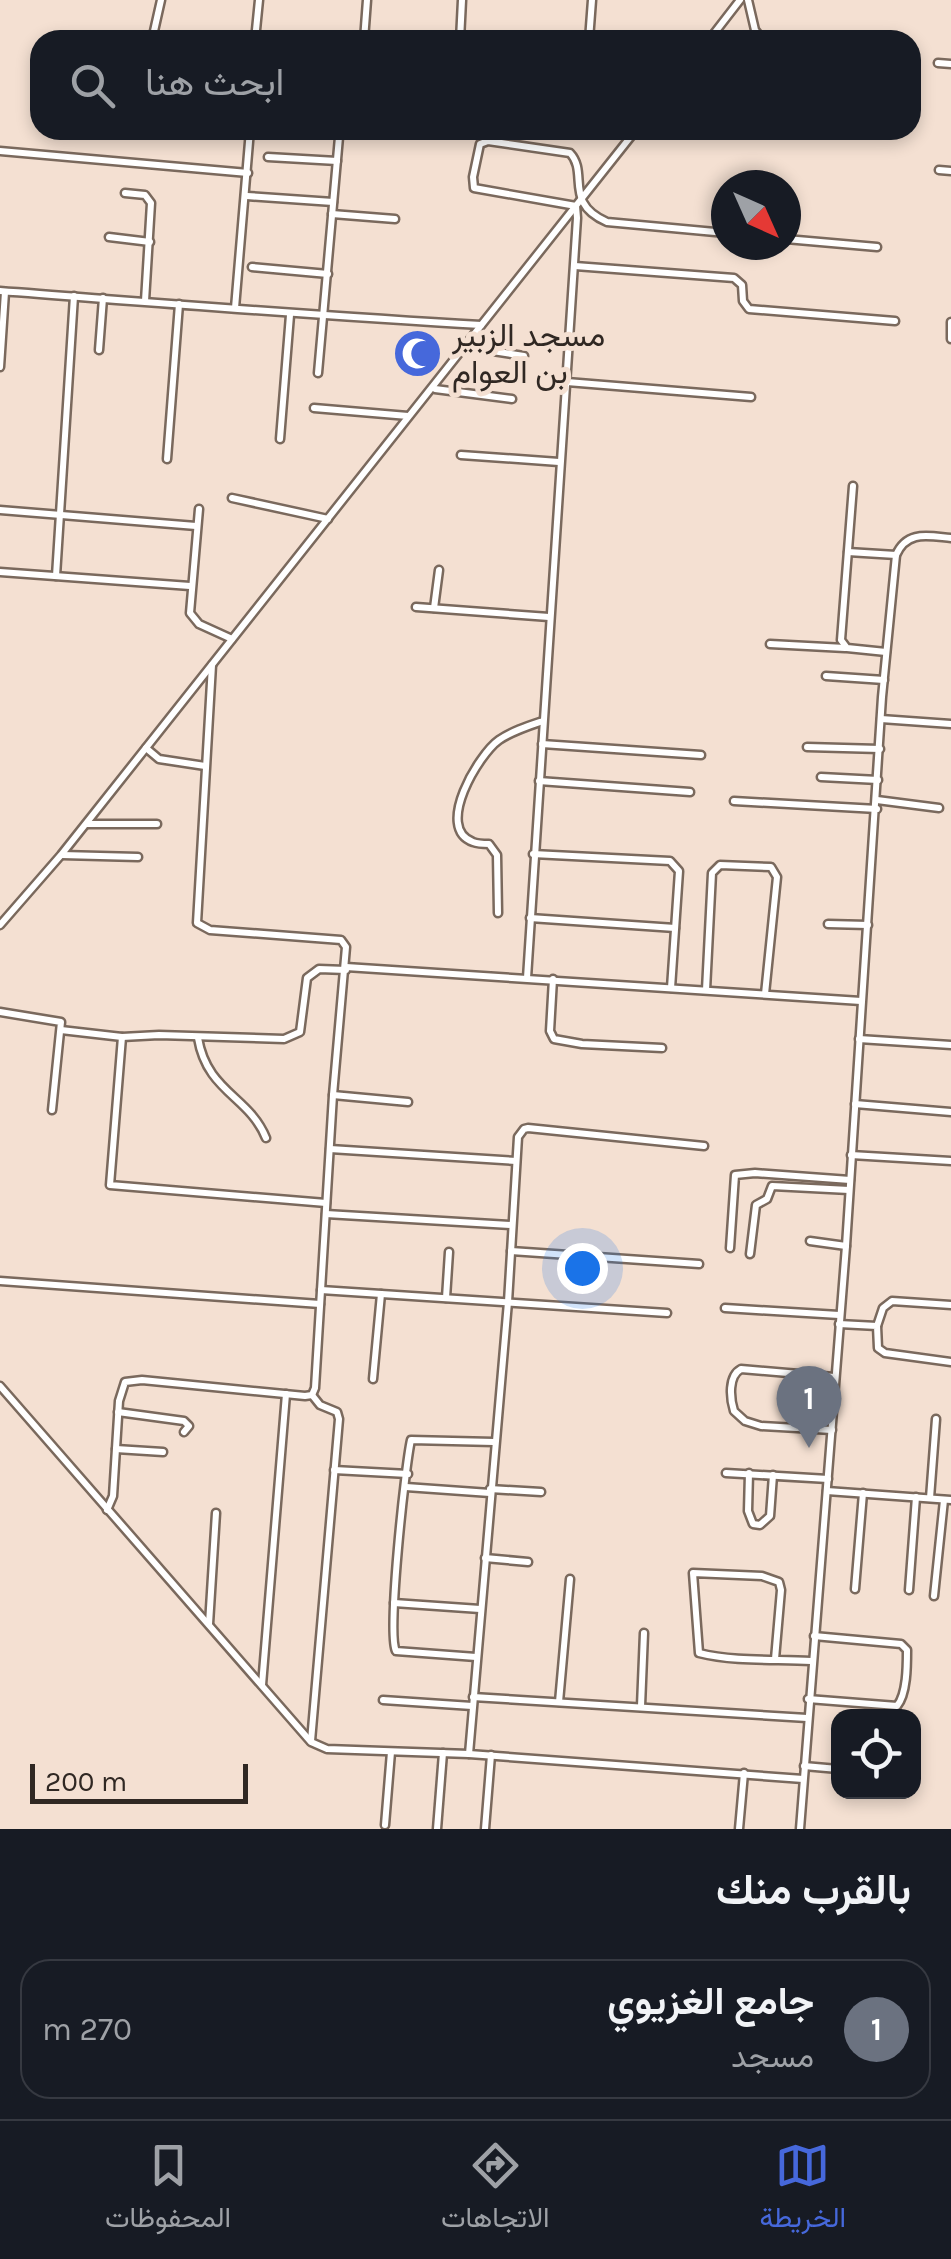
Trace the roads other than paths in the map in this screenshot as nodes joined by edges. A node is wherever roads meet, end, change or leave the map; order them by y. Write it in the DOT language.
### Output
graph roads {
  1 [pos="161,0"];
  2 [pos="258,0"];
  3 [pos="367,0"];
  4 [pos="462,0"];
  5 [pos="592,0"];
  6 [pos="744,0"];
  7 [pos="154,30"];
  8 [pos="256,30"];
  9 [pos="365,30"];
  10 [pos="460,30"];
  11 [pos="590,30"];
  12 [pos="717,30"];
  13 [pos="755,30"];
  14 [pos="938,63"];
  15 [pos="951,64"];
  16 [pos="250,140"];
  17 [pos="339,140"];
  18 [pos="628,140"];
  19 [pos="0,151"];
  20 [pos="268,156"];
  21 [pos="337,161"];
  22 [pos="939,170"];
  23 [pos="951,171"];
  24 [pos="248,173"];
  25 [pos="125,193"];
  26 [pos="247,196"];
  27 [pos="334,202"];
  28 [pos="578,203"];
  29 [pos="332,214"];
  30 [pos="395,220"];
  31 [pos="711,232"];
  32 [pos="108,238"];
  33 [pos="801,239"];
  34 [pos="150,242"];
  35 [pos="877,247"];
  36 [pos="575,266"];
  37 [pos="252,267"];
  38 [pos="328,274"];
  39 [pos="2,292"];
  40 [pos="74,296"];
  41 [pos="103,298"];
  42 [pos="146,301"];
  43 [pos="179,304"];
  44 [pos="235,308"];
  45 [pos="290,316"];
  46 [pos="324,316"];
  47 [pos="895,321"];
  48 [pos="951,322"];
  49 [pos="482,325"];
  50 [pos="951,339"];
  51 [pos="467,346"];
  52 [pos="99,350"];
  53 [pos="524,356"];
  54 [pos="0,367"];
  55 [pos="318,374"];
  56 [pos="567,382"];
  57 [pos="434,388"];
  58 [pos="751,397"];
  59 [pos="512,399"];
  60 [pos="314,408"];
  61 [pos="408,416"];
  62 [pos="280,439"];
  63 [pos="461,455"];
  64 [pos="166,459"];
  65 [pos="558,462"];
  66 [pos="853,486"];
  67 [pos="232,498"];
  68 [pos="198,509"];
  69 [pos="0,510"];
  70 [pos="62,516"];
  71 [pos="328,520"];
  72 [pos="196,526"];
  73 [pos="951,538"];
  74 [pos="848,552"];
  75 [pos="896,554"];
  76 [pos="439,570"];
  77 [pos="0,572"];
  78 [pos="56,576"];
  79 [pos="190,586"];
  80 [pos="416,608"];
  81 [pos="434,608"];
  82 [pos="550,616"];
  83 [pos="232,639"];
  84 [pos="770,644"];
  85 [pos="846,648"];
  86 [pos="886,652"];
  87 [pos="212,665"];
  88 [pos="826,676"];
  89 [pos="884,680"];
  90 [pos="881,719"];
  91 [pos="543,721"];
  92 [pos="951,724"];
  93 [pos="542,744"];
  94 [pos="808,747"];
  95 [pos="146,748"];
  96 [pos="880,750"];
  97 [pos="701,755"];
  98 [pos="205,766"];
  99 [pos="821,776"];
  100 [pos="540,780"];
  101 [pos="878,780"];
  102 [pos="690,792"];
  103 [pos="734,801"];
  104 [pos="877,805"];
  105 [pos="939,808"];
  106 [pos="86,824"];
  107 [pos="157,824"];
  108 [pos="533,854"];
  109 [pos="61,855"];
  110 [pos="138,857"];
  111 [pos="498,913"];
  112 [pos="530,918"];
  113 [pos="828,924"];
  114 [pos="0,925"];
  115 [pos="868,925"];
  116 [pos="675,928"];
  117 [pos="346,969"];
  118 [pos="526,978"];
  119 [pos="553,979"];
  120 [pos="671,988"];
  121 [pos="706,990"];
  122 [pos="765,994"];
  123 [pos="861,1001"];
  124 [pos="0,1012"];
  125 [pos="61,1030"];
  126 [pos="122,1038"];
  127 [pos="198,1038"];
  128 [pos="859,1039"];
  129 [pos="951,1045"];
  130 [pos="662,1048"];
  131 [pos="333,1096"];
  132 [pos="408,1102"];
  133 [pos="854,1104"];
  134 [pos="52,1110"];
  135 [pos="951,1112"];
  136 [pos="266,1138"];
  137 [pos="704,1146"];
  138 [pos="330,1149"];
  139 [pos="851,1154"];
  140 [pos="516,1161"];
  141 [pos="951,1161"];
  142 [pos="850,1180"];
  143 [pos="849,1190"];
  144 [pos="326,1203"];
  145 [pos="326,1214"];
  146 [pos="511,1225"];
  147 [pos="810,1241"];
  148 [pos="846,1246"];
  149 [pos="730,1248"];
  150 [pos="510,1251"];
  151 [pos="449,1252"];
  152 [pos="750,1254"];
  153 [pos="699,1264"];
  154 [pos="0,1282"];
  155 [pos="321,1290"];
  156 [pos="380,1294"];
  157 [pos="446,1298"];
  158 [pos="508,1302"];
  159 [pos="320,1304"];
  160 [pos="951,1305"];
  161 [pos="725,1308"];
  162 [pos="667,1313"];
  163 [pos="839,1319"];
  164 [pos="877,1326"];
  165 [pos="951,1362"];
  166 [pos="834,1377"];
  167 [pos="374,1379"];
  168 [pos="0,1386"];
  169 [pos="286,1394"];
  170 [pos="312,1394"];
  171 [pos="118,1412"];
  172 [pos="936,1419"];
  173 [pos="832,1430"];
  174 [pos="184,1432"];
  175 [pos="494,1442"];
  176 [pos="116,1449"];
  177 [pos="162,1452"];
  178 [pos="334,1470"];
  179 [pos="726,1473"];
  180 [pos="408,1474"];
  181 [pos="749,1474"];
  182 [pos="773,1475"];
  183 [pos="828,1479"];
  184 [pos="406,1487"];
  185 [pos="490,1491"];
  186 [pos="827,1491"];
  187 [pos="541,1492"];
  188 [pos="863,1492"];
  189 [pos="916,1497"];
  190 [pos="930,1498"];
  191 [pos="948,1500"];
  192 [pos="107,1510"];
  193 [pos="216,1513"];
  194 [pos="485,1558"];
  195 [pos="528,1562"];
  196 [pos="570,1579"];
  197 [pos="855,1589"];
  198 [pos="910,1590"];
  199 [pos="934,1596"];
  200 [pos="394,1603"];
  201 [pos="480,1609"];
  202 [pos="209,1625"];
  203 [pos="644,1633"];
  204 [pos="814,1636"];
  205 [pos="476,1657"];
  206 [pos="774,1659"];
  207 [pos="812,1661"];
  208 [pos="262,1687"];
  209 [pos="473,1697"];
  210 [pos="808,1699"];
  211 [pos="382,1700"];
  212 [pos="560,1702"];
  213 [pos="472,1706"];
  214 [pos="640,1706"];
  215 [pos="807,1718"];
  216 [pos="311,1742"];
  217 [pos="391,1752"];
  218 [pos="444,1753"];
  219 [pos="468,1754"];
  220 [pos="491,1755"];
  221 [pos="804,1766"];
  222 [pos="831,1768"];
  223 [pos="744,1773"];
  224 [pos="803,1779"];
  225 [pos="385,1825"];
  226 [pos="437,1829"];
  227 [pos="485,1829"];
  228 [pos="739,1829"];
  229 [pos="800,1829"];
  1 -- 7 [label="street"];
  2 -- 8 [label="street"];
  3 -- 9 [label="street"];
  4 -- 10 [label="street"];
  5 -- 11 [label="street"];
  6 -- 12 [label="street"];
  6 -- 13 [label="street"];
  14 -- 15 [label="street"];
  16 -- 24 [label="street"];
  17 -- 21 [label="street"];
  18 -- 28 [label="street"];
  19 -- 24 [label="street"];
  20 -- 21 [label="street"];
  21 -- 27 [label="street"];
  22 -- 23 [label="street"];
  24 -- 26 [label="street"];
  25 -- 34 [label="street"];
  26 -- 27 [label="street"];
  26 -- 44 [label="street"];
  27 -- 29 [label="street"];
  28 -- 28 [label="street"];
  28 -- 31 [label="street"];
  28 -- 36 [label="street"];
  28 -- 49 [label="street"];
  29 -- 30 [label="street"];
  29 -- 38 [label="street"];
  32 -- 34 [label="street"];
  33 -- 35 [label="street"];
  34 -- 42 [label="street"];
  36 -- 47 [label="street"];
  36 -- 56 [label="street"];
  37 -- 38 [label="street"];
  38 -- 46 [label="street"];
  39 -- 40 [label="street"];
  39 -- 54 [label="street"];
  40 -- 41 [label="street"];
  40 -- 70 [label="street"];
  41 -- 42 [label="street"];
  41 -- 52 [label="street"];
  42 -- 43 [label="street"];
  43 -- 44 [label="street"];
  43 -- 64 [label="street"];
  44 -- 45 [label="street"];
  45 -- 46 [label="street"];
  45 -- 62 [label="street"];
  46 -- 49 [label="street"];
  46 -- 55 [label="street"];
  48 -- 50 [label="street"];
  49 -- 51 [label="street"];
  51 -- 53 [label="street"];
  51 -- 57 [label="street"];
  56 -- 58 [label="street"];
  56 -- 65 [label="street"];
  57 -- 59 [label="street"];
  57 -- 61 [label="street"];
  60 -- 61 [label="street"];
  61 -- 71 [label="street"];
  63 -- 65 [label="street"];
  65 -- 82 [label="street"];
  66 -- 74 [label="street"];
  67 -- 71 [label="street"];
  68 -- 72 [label="street"];
  69 -- 70 [label="street"];
  70 -- 72 [label="street"];
  70 -- 78 [label="street"];
  71 -- 83 [label="street"];
  72 -- 79 [label="street"];
  73 -- 75 [label="street"];
  74 -- 75 [label="street"];
  74 -- 85 [label="street"];
  75 -- 86 [label="street"];
  76 -- 81 [label="street"];
  77 -- 78 [label="street"];
  78 -- 79 [label="street"];
  79 -- 83 [label="street"];
  80 -- 81 [label="street"];
  81 -- 82 [label="street"];
  82 -- 91 [label="street"];
  83 -- 87 [label="street"];
  84 -- 85 [label="street"];
  85 -- 86 [label="street"];
  86 -- 89 [label="street"];
  87 -- 95 [label="street"];
  87 -- 98 [label="street"];
  88 -- 89 [label="street"];
  89 -- 90 [label="street"];
  90 -- 92 [label="street"];
  90 -- 96 [label="street"];
  91 -- 93 [label="street"];
  91 -- 111 [label="street"];
  93 -- 97 [label="street"];
  93 -- 100 [label="street"];
  94 -- 96 [label="street"];
  95 -- 98 [label="street"];
  95 -- 106 [label="street"];
  96 -- 101 [label="street"];
  98 -- 117 [label="street"];
  99 -- 101 [label="street"];
  100 -- 102 [label="street"];
  100 -- 108 [label="street"];
  101 -- 104 [label="street"];
  103 -- 104 [label="street"];
  104 -- 105 [label="street"];
  104 -- 115 [label="street"];
  106 -- 107 [label="street"];
  106 -- 109 [label="street"];
  108 -- 112 [label="street"];
  108 -- 116 [label="street"];
  109 -- 110 [label="street"];
  109 -- 114 [label="street"];
  112 -- 116 [label="street"];
  112 -- 118 [label="street"];
  113 -- 115 [label="street"];
  115 -- 123 [label="street"];
  116 -- 120 [label="street"];
  117 -- 118 [label="street"];
  117 -- 127 [label="street"];
  117 -- 131 [label="street"];
  118 -- 119 [label="street"];
  119 -- 120 [label="street"];
  119 -- 130 [label="street"];
  120 -- 121 [label="street"];
  121 -- 122 [label="street"];
  121 -- 122 [label="street"];
  122 -- 123 [label="street"];
  123 -- 128 [label="street"];
  124 -- 125 [label="street"];
  125 -- 126 [label="street"];
  125 -- 134 [label="street"];
  126 -- 127 [label="street"];
  126 -- 144 [label="street"];
  127 -- 136 [label="street"];
  128 -- 129 [label="street"];
  128 -- 133 [label="street"];
  131 -- 132 [label="street"];
  131 -- 138 [label="street"];
  133 -- 135 [label="street"];
  133 -- 139 [label="street"];
  137 -- 140 [label="street"];
  138 -- 140 [label="street"];
  138 -- 144 [label="street"];
  139 -- 141 [label="street"];
  139 -- 142 [label="street"];
  140 -- 146 [label="street"];
  142 -- 143 [label="street"];
  142 -- 149 [label="street"];
  143 -- 148 [label="street"];
  143 -- 152 [label="street"];
  144 -- 145 [label="street"];
  145 -- 146 [label="street"];
  145 -- 155 [label="street"];
  146 -- 150 [label="street"];
  147 -- 148 [label="street"];
  148 -- 163 [label="street"];
  150 -- 153 [label="street"];
  150 -- 158 [label="street"];
  151 -- 157 [label="street"];
  154 -- 159 [label="street"];
  155 -- 156 [label="street"];
  155 -- 159 [label="street"];
  156 -- 157 [label="street"];
  156 -- 167 [label="street"];
  157 -- 158 [label="street"];
  158 -- 162 [label="street"];
  158 -- 175 [label="street"];
  159 -- 170 [label="street"];
  160 -- 164 [label="street"];
  161 -- 163 [label="street"];
  163 -- 164 [label="street"];
  163 -- 166 [label="street"];
  164 -- 165 [label="street"];
  166 -- 173 [label="street"];
  166 -- 173 [label="street"];
  168 -- 192 [label="street"];
  169 -- 170 [label="street"];
  169 -- 171 [label="street"];
  169 -- 208 [label="street"];
  170 -- 178 [label="street"];
  171 -- 174 [label="street"];
  171 -- 176 [label="street"];
  172 -- 190 [label="street"];
  173 -- 183 [label="street"];
  175 -- 180 [label="street"];
  175 -- 185 [label="street"];
  176 -- 177 [label="street"];
  176 -- 192 [label="street"];
  178 -- 180 [label="street"];
  178 -- 216 [label="street"];
  179 -- 181 [label="street"];
  180 -- 184 [label="street"];
  181 -- 182 [label="street"];
  181 -- 182 [label="street"];
  182 -- 183 [label="street"];
  183 -- 186 [label="street"];
  184 -- 185 [label="street"];
  184 -- 200 [label="street"];
  185 -- 187 [label="street"];
  185 -- 194 [label="street"];
  186 -- 188 [label="street"];
  186 -- 204 [label="street"];
  188 -- 189 [label="street"];
  188 -- 197 [label="street"];
  189 -- 190 [label="street"];
  189 -- 198 [label="street"];
  190 -- 191 [label="street"];
  191 -- 199 [label="street"];
  192 -- 202 [label="street"];
  193 -- 202 [label="street"];
  194 -- 195 [label="street"];
  194 -- 201 [label="street"];
  196 -- 212 [label="street"];
  200 -- 201 [label="street"];
  200 -- 205 [label="street"];
  201 -- 205 [label="street"];
  202 -- 208 [label="street"];
  203 -- 214 [label="street"];
  204 -- 207 [label="street"];
  204 -- 210 [label="street"];
  205 -- 209 [label="street"];
  206 -- 206 [label="street"];
  206 -- 207 [label="street"];
  207 -- 210 [label="street"];
  208 -- 216 [label="street"];
  209 -- 212 [label="street"];
  209 -- 213 [label="street"];
  210 -- 215 [label="street"];
  211 -- 213 [label="street"];
  212 -- 214 [label="street"];
  213 -- 219 [label="street"];
  214 -- 215 [label="street"];
  215 -- 221 [label="street"];
  216 -- 217 [label="street"];
  217 -- 218 [label="street"];
  217 -- 225 [label="street"];
  218 -- 219 [label="street"];
  218 -- 226 [label="street"];
  219 -- 220 [label="street"];
  220 -- 223 [label="street"];
  220 -- 227 [label="street"];
  221 -- 222 [label="street"];
  221 -- 224 [label="street"];
  223 -- 224 [label="street"];
  223 -- 228 [label="street"];
  224 -- 229 [label="street"];
}
